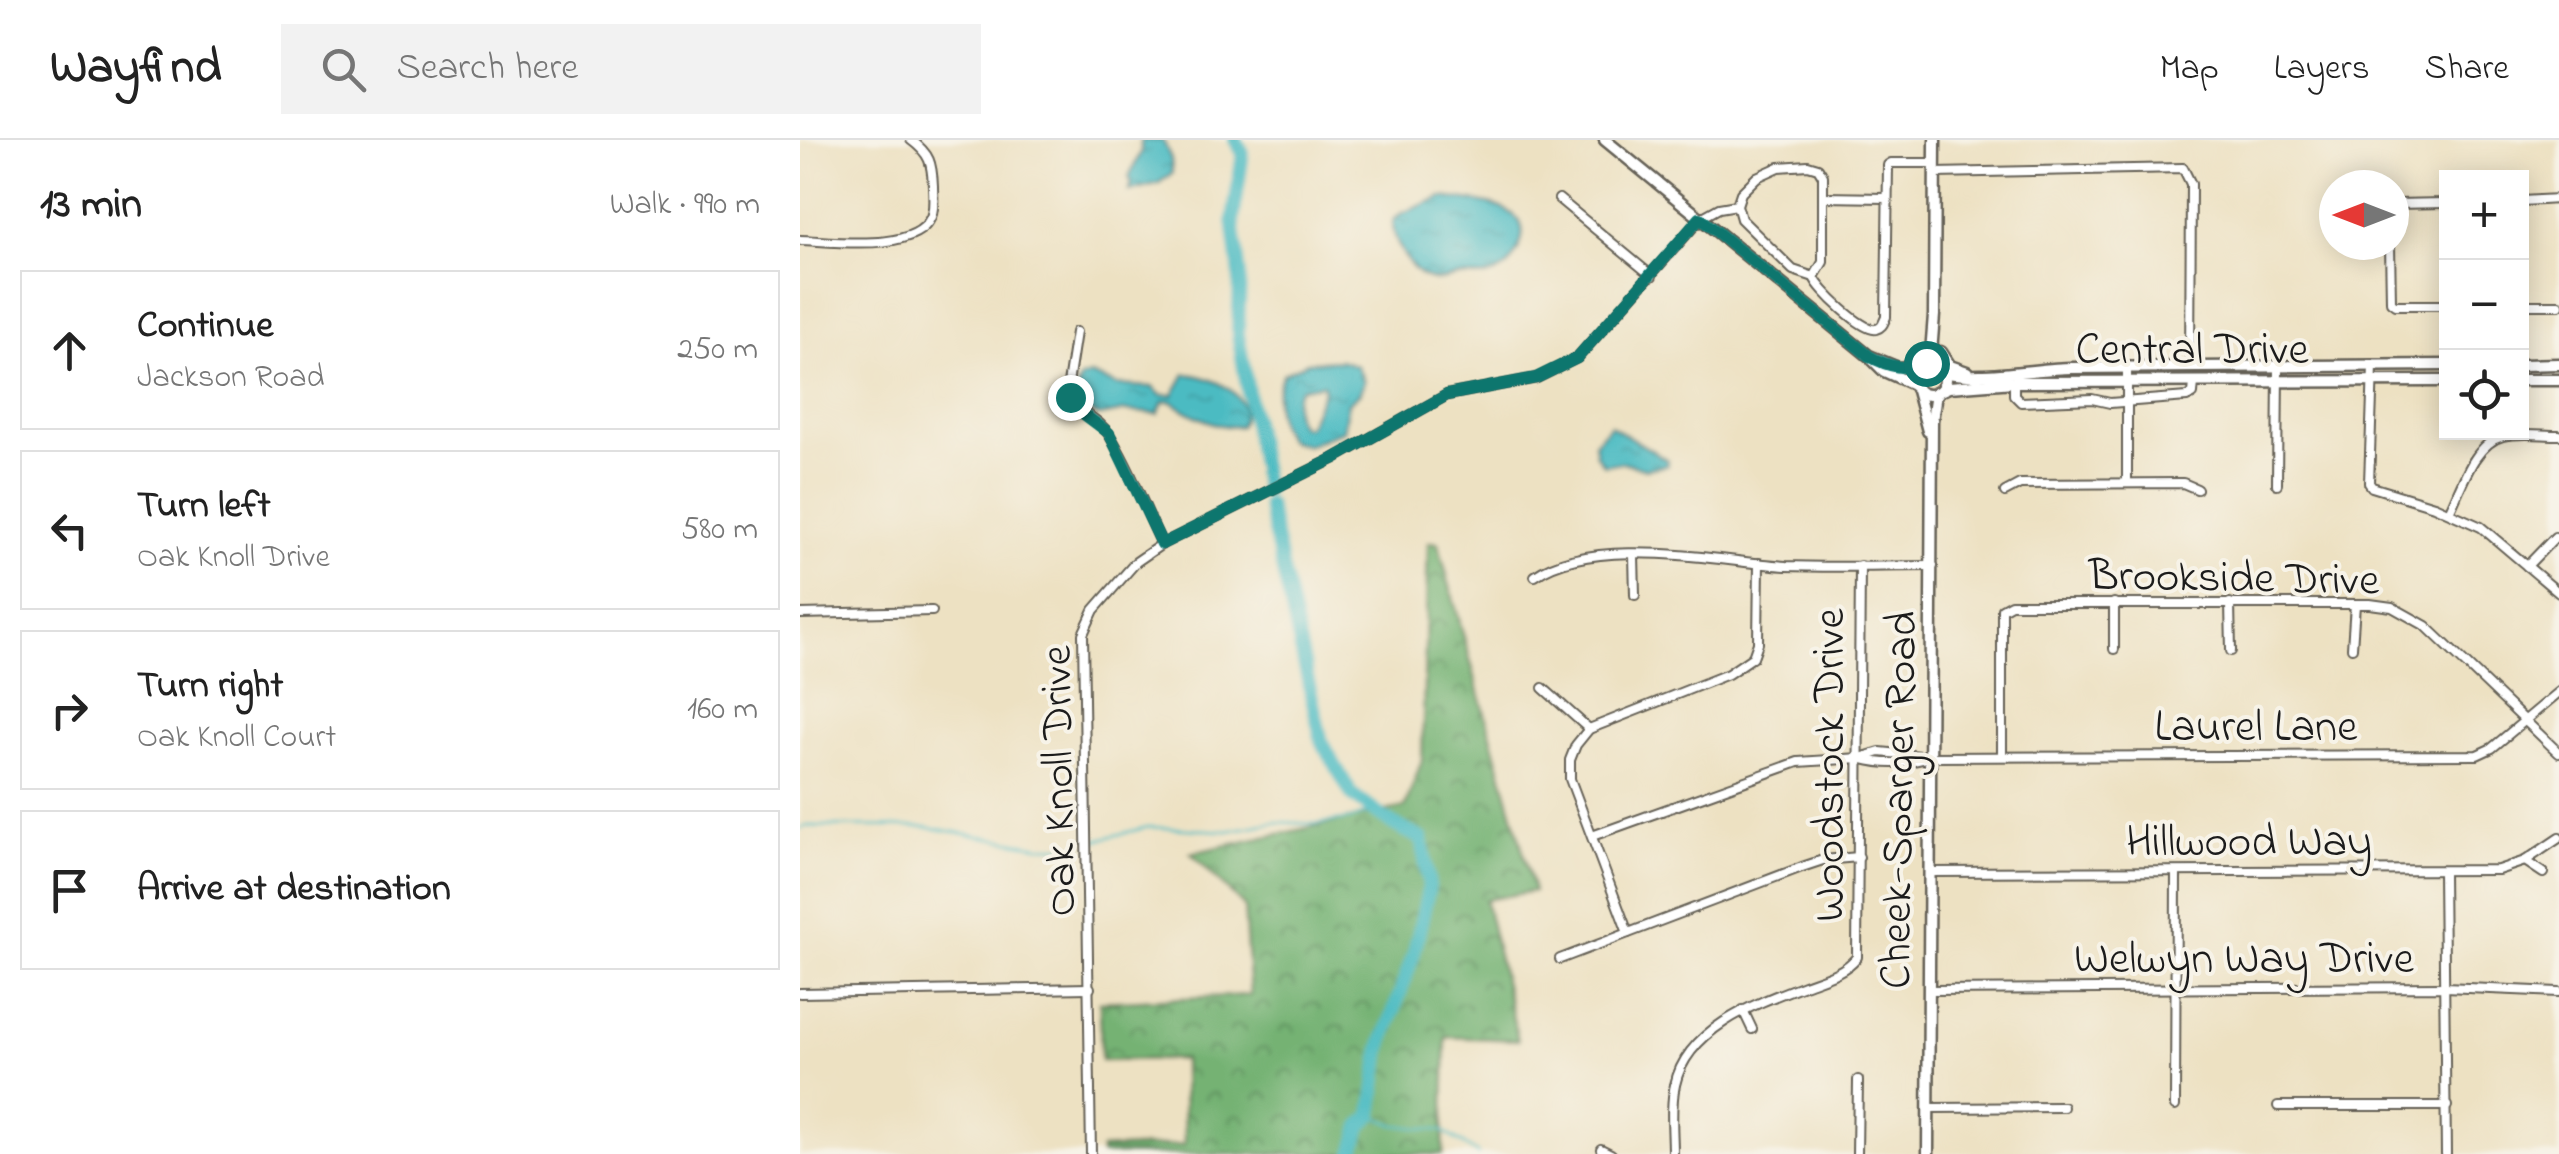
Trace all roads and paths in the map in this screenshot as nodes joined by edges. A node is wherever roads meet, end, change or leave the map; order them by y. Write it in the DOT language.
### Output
graph roads {
  1 [pos="911,140"];
  2 [pos="1605,140"];
  3 [pos="1936,140"];
  4 [pos="1935,168"];
  5 [pos="1823,197"];
  6 [pos="1887,198"];
  7 [pos="1559,199"];
  8 [pos="2559,199"];
  9 [pos="2529,201"];
  10 [pos="2439,203"];
  11 [pos="2409,204"];
  12 [pos="1737,205"];
  13 [pos="1700,218"];
  14 [pos="800,240"];
  15 [pos="2390,260"];
  16 [pos="1652,276"];
  17 [pos="1814,277"];
  18 [pos="2439,305"];
  19 [pos="2529,305"];
  20 [pos="2559,305"];
  21 [pos="1934,315"];
  22 [pos="1076,332"];
  23 [pos="1941,352"];
  24 [pos="1869,356"];
  25 [pos="2559,364"];
  26 [pos="1921,365"];
  27 [pos="2529,365"];
  28 [pos="2373,366"];
  29 [pos="2439,366"];
  30 [pos="2126,368"];
  31 [pos="2190,368"];
  32 [pos="2278,368"];
  33 [pos="1943,371"];
  34 [pos="1988,372"];
  35 [pos="2529,380"];
  36 [pos="2559,380"];
  37 [pos="2439,381"];
  38 [pos="2014,382"];
  39 [pos="2126,382"];
  40 [pos="2194,382"];
  41 [pos="2278,382"];
  42 [pos="2372,382"];
  43 [pos="1915,386"];
  44 [pos="1937,392"];
  45 [pos="2126,402"];
  46 [pos="2559,435"];
  47 [pos="1933,446"];
  48 [pos="2127,484"];
  49 [pos="2277,484"];
  50 [pos="2197,489"];
  51 [pos="2005,492"];
  52 [pos="2449,512"];
  53 [pos="2556,537"];
  54 [pos="1162,544"];
  55 [pos="1634,555"];
  56 [pos="1759,564"];
  57 [pos="1860,566"];
  58 [pos="1933,566"];
  59 [pos="2527,566"];
  60 [pos="1535,576"];
  61 [pos="2559,593"];
  62 [pos="1635,594"];
  63 [pos="2114,603"];
  64 [pos="2230,603"];
  65 [pos="2355,604"];
  66 [pos="932,611"];
  67 [pos="800,614"];
  68 [pos="2352,648"];
  69 [pos="2114,649"];
  70 [pos="2231,651"];
  71 [pos="1544,688"];
  72 [pos="2559,692"];
  73 [pos="2526,721"];
  74 [pos="1589,729"];
  75 [pos="2559,753"];
  76 [pos="2002,756"];
  77 [pos="1932,757"];
  78 [pos="1860,758"];
  79 [pos="1592,836"];
  80 [pos="2559,838"];
  81 [pos="1859,856"];
  82 [pos="2525,861"];
  83 [pos="1929,872"];
  84 [pos="2176,872"];
  85 [pos="2443,872"];
  86 [pos="2543,873"];
  87 [pos="1628,933"];
  88 [pos="1560,959"];
  89 [pos="2445,987"];
  90 [pos="1090,988"];
  91 [pos="2176,988"];
  92 [pos="1929,990"];
  93 [pos="2559,992"];
  94 [pos="800,993"];
  95 [pos="1743,1010"];
  96 [pos="1752,1030"];
  97 [pos="1858,1080"];
  98 [pos="2175,1106"];
  99 [pos="2278,1106"];
  100 [pos="2447,1106"];
  101 [pos="2063,1107"];
  102 [pos="1928,1108"];
  103 [pos="1601,1150"];
  104 [pos="1092,1154"];
  105 [pos="1611,1154"];
  106 [pos="1672,1154"];
  107 [pos="1857,1154"];
  108 [pos="1928,1154"];
  109 [pos="2446,1154"];
  1 -- 14 [label="street"];
  2 -- 13 [label="main road"];
  3 -- 4 [label="main road"];
  4 -- 6 [label="street"];
  4 -- 21 [label="main road"];
  4 -- 31 [label="street"];
  5 -- 6 [label="street"];
  5 -- 12 [label="street"];
  5 -- 17 [label="street"];
  6 -- 17 [label="street"];
  7 -- 16 [label="street"];
  8 -- 9 [label="street"];
  10 -- 11 [label="street"];
  12 -- 13 [label="street"];
  12 -- 17 [label="street"];
  13 -- 16 [label="street, Oak Knoll Drive"];
  13 -- 24 [label="main road"];
  15 -- 18 [label="street"];
  16 -- 54 [label="street, Oak Knoll Drive"];
  19 -- 20 [label="street"];
  21 -- 23 [label="main road"];
  21 -- 26 [label="main road"];
  22 -- 54 [label="street"];
  23 -- 33 [label="main road"];
  23 -- 34 [label="main road"];
  24 -- 26 [label="main road"];
  24 -- 43 [label="main road"];
  25 -- 27 [label="main road"];
  26 -- 33 [label="main road"];
  26 -- 43 [label="main road"];
  28 -- 29 [label="main road, Central Drive"];
  28 -- 32 [label="main road, Central Drive"];
  28 -- 42 [label="street"];
  30 -- 31 [label="main road, Central Drive"];
  30 -- 34 [label="main road, Central Drive"];
  30 -- 39 [label="street"];
  31 -- 32 [label="main road, Central Drive"];
  32 -- 41 [label="street"];
  33 -- 34 [label="main road, Central Drive"];
  33 -- 44 [label="main road"];
  35 -- 36 [label="main road"];
  37 -- 42 [label="main road, Central Drive"];
  38 -- 39 [label="main road, Central Drive"];
  38 -- 44 [label="main road, Central Drive"];
  38 -- 45 [label="street"];
  39 -- 40 [label="main road, Central Drive"];
  39 -- 45 [label="street"];
  40 -- 41 [label="main road, Central Drive"];
  40 -- 45 [label="street"];
  41 -- 42 [label="main road, Central Drive"];
  41 -- 49 [label="street"];
  42 -- 52 [label="street"];
  43 -- 44 [label="main road"];
  43 -- 47 [label="main road, Cheek-Sparger Road"];
  44 -- 47 [label="main road, Cheek-Sparger Road"];
  45 -- 48 [label="street"];
  46 -- 52 [label="street"];
  47 -- 58 [label="main road, Cheek-Sparger Road"];
  48 -- 50 [label="street"];
  48 -- 51 [label="street"];
  52 -- 59 [label="street"];
  53 -- 59 [label="street"];
  54 -- 90 [label="street, Oak Knoll Drive"];
  55 -- 56 [label="street"];
  55 -- 60 [label="street"];
  55 -- 62 [label="street"];
  56 -- 57 [label="street"];
  56 -- 74 [label="street"];
  57 -- 58 [label="street"];
  57 -- 78 [label="street, Woodstock Drive"];
  58 -- 77 [label="main road, Cheek-Sparger Road"];
  59 -- 61 [label="street"];
  63 -- 64 [label="street, Brookside Drive"];
  63 -- 69 [label="street"];
  63 -- 76 [label="street, Brookside Drive"];
  64 -- 65 [label="street, Brookside Drive"];
  64 -- 70 [label="street"];
  65 -- 68 [label="street"];
  65 -- 73 [label="street, Brookside Drive"];
  66 -- 67 [label="street"];
  71 -- 74 [label="street"];
  72 -- 73 [label="street, Laurel Lane"];
  73 -- 75 [label="street, Brookside Drive"];
  73 -- 76 [label="street, Laurel Lane"];
  74 -- 79 [label="street"];
  76 -- 77 [label="street, Laurel Lane"];
  77 -- 78 [label="street, Laurel Lane"];
  77 -- 83 [label="main road, Cheek-Sparger Road"];
  78 -- 79 [label="street, Laurel Lane"];
  78 -- 81 [label="street, Woodstock Drive"];
  79 -- 87 [label="street"];
  80 -- 82 [label="street, Hillwood Way"];
  81 -- 87 [label="street"];
  81 -- 95 [label="street, Woodstock Drive"];
  82 -- 85 [label="street, Hillwood Way"];
  82 -- 86 [label="street"];
  83 -- 84 [label="street, Hillwood Way"];
  83 -- 92 [label="main road, Cheek-Sparger Road"];
  84 -- 85 [label="street, Hillwood Way"];
  84 -- 91 [label="street"];
  85 -- 89 [label="street"];
  87 -- 88 [label="street"];
  89 -- 91 [label="street, Welwyn Way Drive"];
  89 -- 93 [label="street, Welwyn Way Drive"];
  89 -- 100 [label="street"];
  90 -- 94 [label="street"];
  90 -- 104 [label="street, Oak Knoll Drive"];
  91 -- 92 [label="street, Welwyn Way Drive"];
  91 -- 98 [label="street"];
  92 -- 102 [label="main road, Cheek-Sparger Road"];
  95 -- 96 [label="street"];
  95 -- 106 [label="street, Woodstock Drive"];
  97 -- 107 [label="street"];
  99 -- 100 [label="street"];
  100 -- 109 [label="street"];
  101 -- 102 [label="street"];
  102 -- 108 [label="main road, Cheek-Sparger Road"];
  103 -- 105 [label="street"];
}
